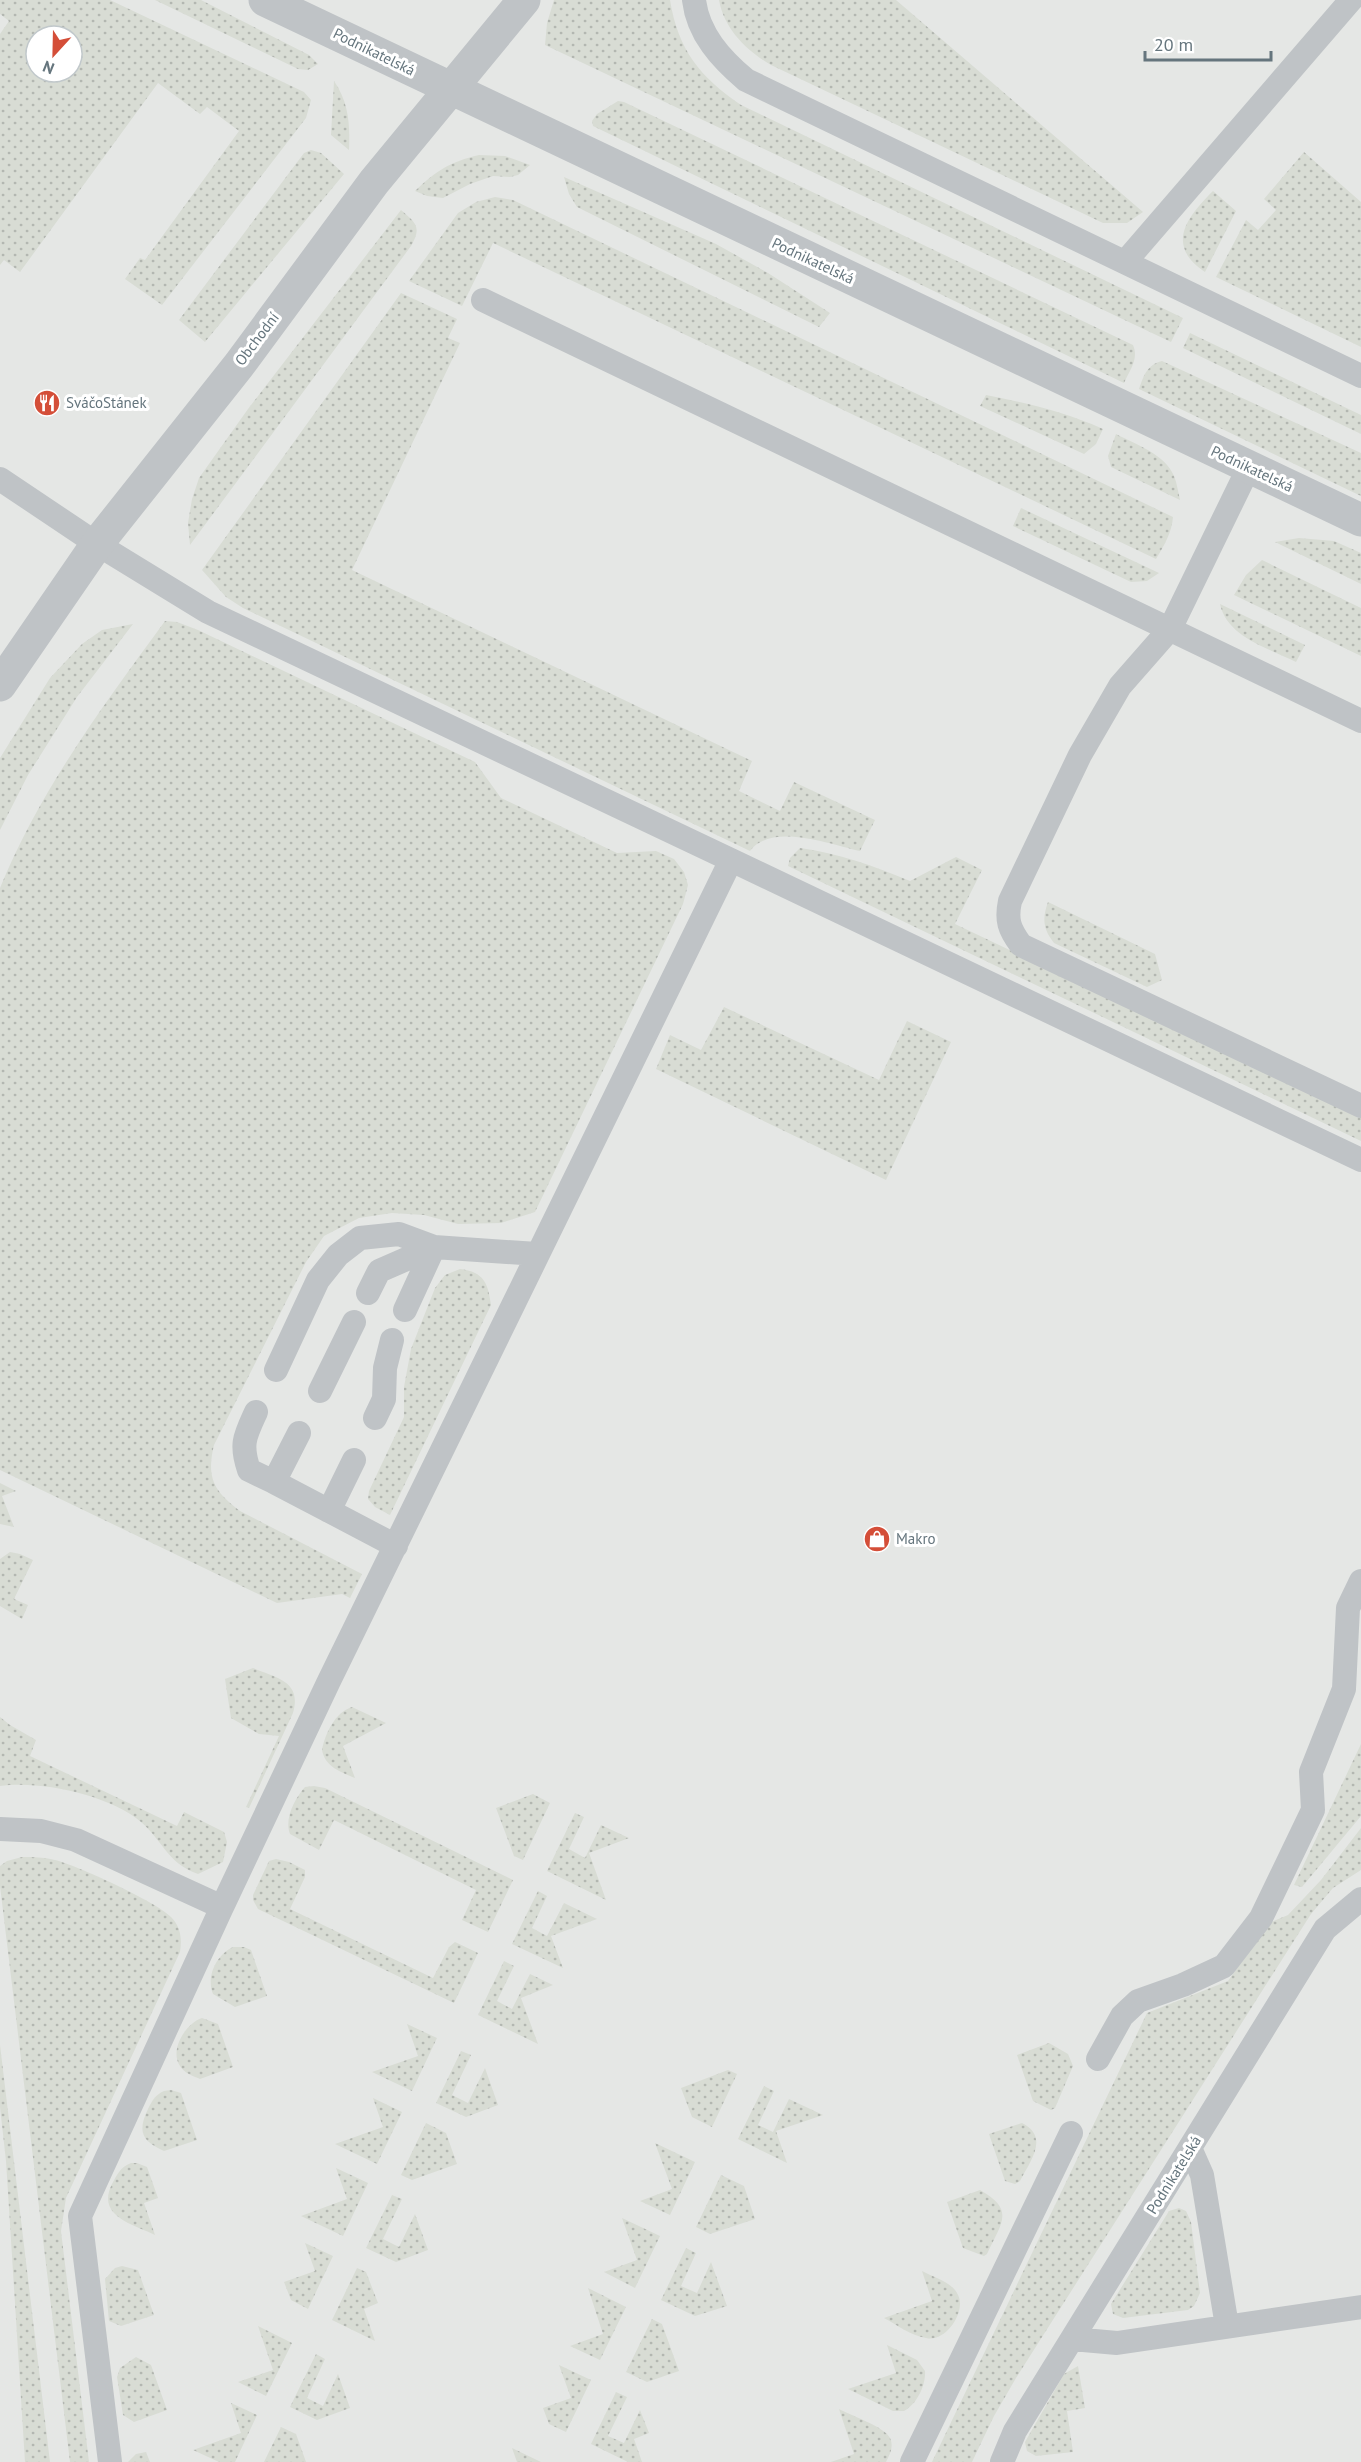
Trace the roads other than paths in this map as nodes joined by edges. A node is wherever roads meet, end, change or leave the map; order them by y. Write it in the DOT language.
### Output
graph roads {
  1 [pos="265,0"];
  2 [pos="524,0"];
  3 [pos="694,0"];
  4 [pos="1351,0"];
  5 [pos="450,89"];
  6 [pos="1125,262"];
  7 [pos="483,300"];
  8 [pos="1361,376"];
  9 [pos="1249,467"];
  10 [pos="0,479"];
  11 [pos="1361,520"];
  12 [pos="97,544"];
  13 [pos="1170,629"];
  14 [pos="0,685"];
  15 [pos="1361,721"];
  16 [pos="731,860"];
  17 [pos="1361,1106"];
  18 [pos="1361,1160"];
  19 [pos="434,1247"];
  20 [pos="537,1254"];
  21 [pos="368,1293"];
  22 [pos="405,1310"];
  23 [pos="354,1322"];
  24 [pos="392,1340"];
  25 [pos="276,1370"];
  26 [pos="320,1391"];
  27 [pos="256,1412"];
  28 [pos="375,1418"];
  29 [pos="299,1433"];
  30 [pos="354,1460"];
  31 [pos="274,1482"];
  32 [pos="329,1511"];
  33 [pos="396,1546"];
  34 [pos="1361,1581"];
  35 [pos="0,1829"];
  36 [pos="1361,1899"];
  37 [pos="222,1907"];
  38 [pos="1098,2059"];
  39 [pos="1071,2133"];
  40 [pos="1190,2148"];
  41 [pos="1361,2307"];
  42 [pos="1227,2326"];
  43 [pos="1072,2339"];
  44 [pos="110,2462"];
  45 [pos="912,2462"];
  46 [pos="1002,2462"];
  1 -- 5 [label="street, Podnikatelská"];
  2 -- 5 [label="street, Obchodní"];
  3 -- 6 [label="lane"];
  4 -- 6 [label="lane"];
  5 -- 9 [label="street, Podnikatelská"];
  5 -- 12 [label="street, Obchodní"];
  6 -- 8 [label="lane"];
  7 -- 13 [label="lane"];
  9 -- 11 [label="street, Podnikatelská"];
  9 -- 13 [label="lane"];
  10 -- 12 [label="lane"];
  12 -- 14 [label="street, Obchodní"];
  12 -- 16 [label="lane"];
  13 -- 15 [label="lane"];
  13 -- 17 [label="lane"];
  16 -- 18 [label="lane"];
  16 -- 20 [label="lane"];
  19 -- 20 [label="lane"];
  19 -- 21 [label="lane"];
  19 -- 22 [label="lane"];
  19 -- 25 [label="lane"];
  20 -- 33 [label="lane"];
  23 -- 26 [label="lane"];
  24 -- 28 [label="lane"];
  27 -- 31 [label="lane"];
  29 -- 31 [label="lane"];
  30 -- 32 [label="lane"];
  31 -- 32 [label="lane"];
  32 -- 33 [label="lane"];
  33 -- 37 [label="lane"];
  34 -- 38 [label="lane"];
  35 -- 37 [label="lane"];
  36 -- 40 [label="lane, Podnikatelská"];
  37 -- 44 [label="lane"];
  39 -- 45 [label="lane"];
  40 -- 42 [label="lane"];
  40 -- 43 [label="lane, Podnikatelská"];
  41 -- 42 [label="lane"];
  42 -- 43 [label="lane"];
  43 -- 46 [label="lane, Podnikatelská"];
}
